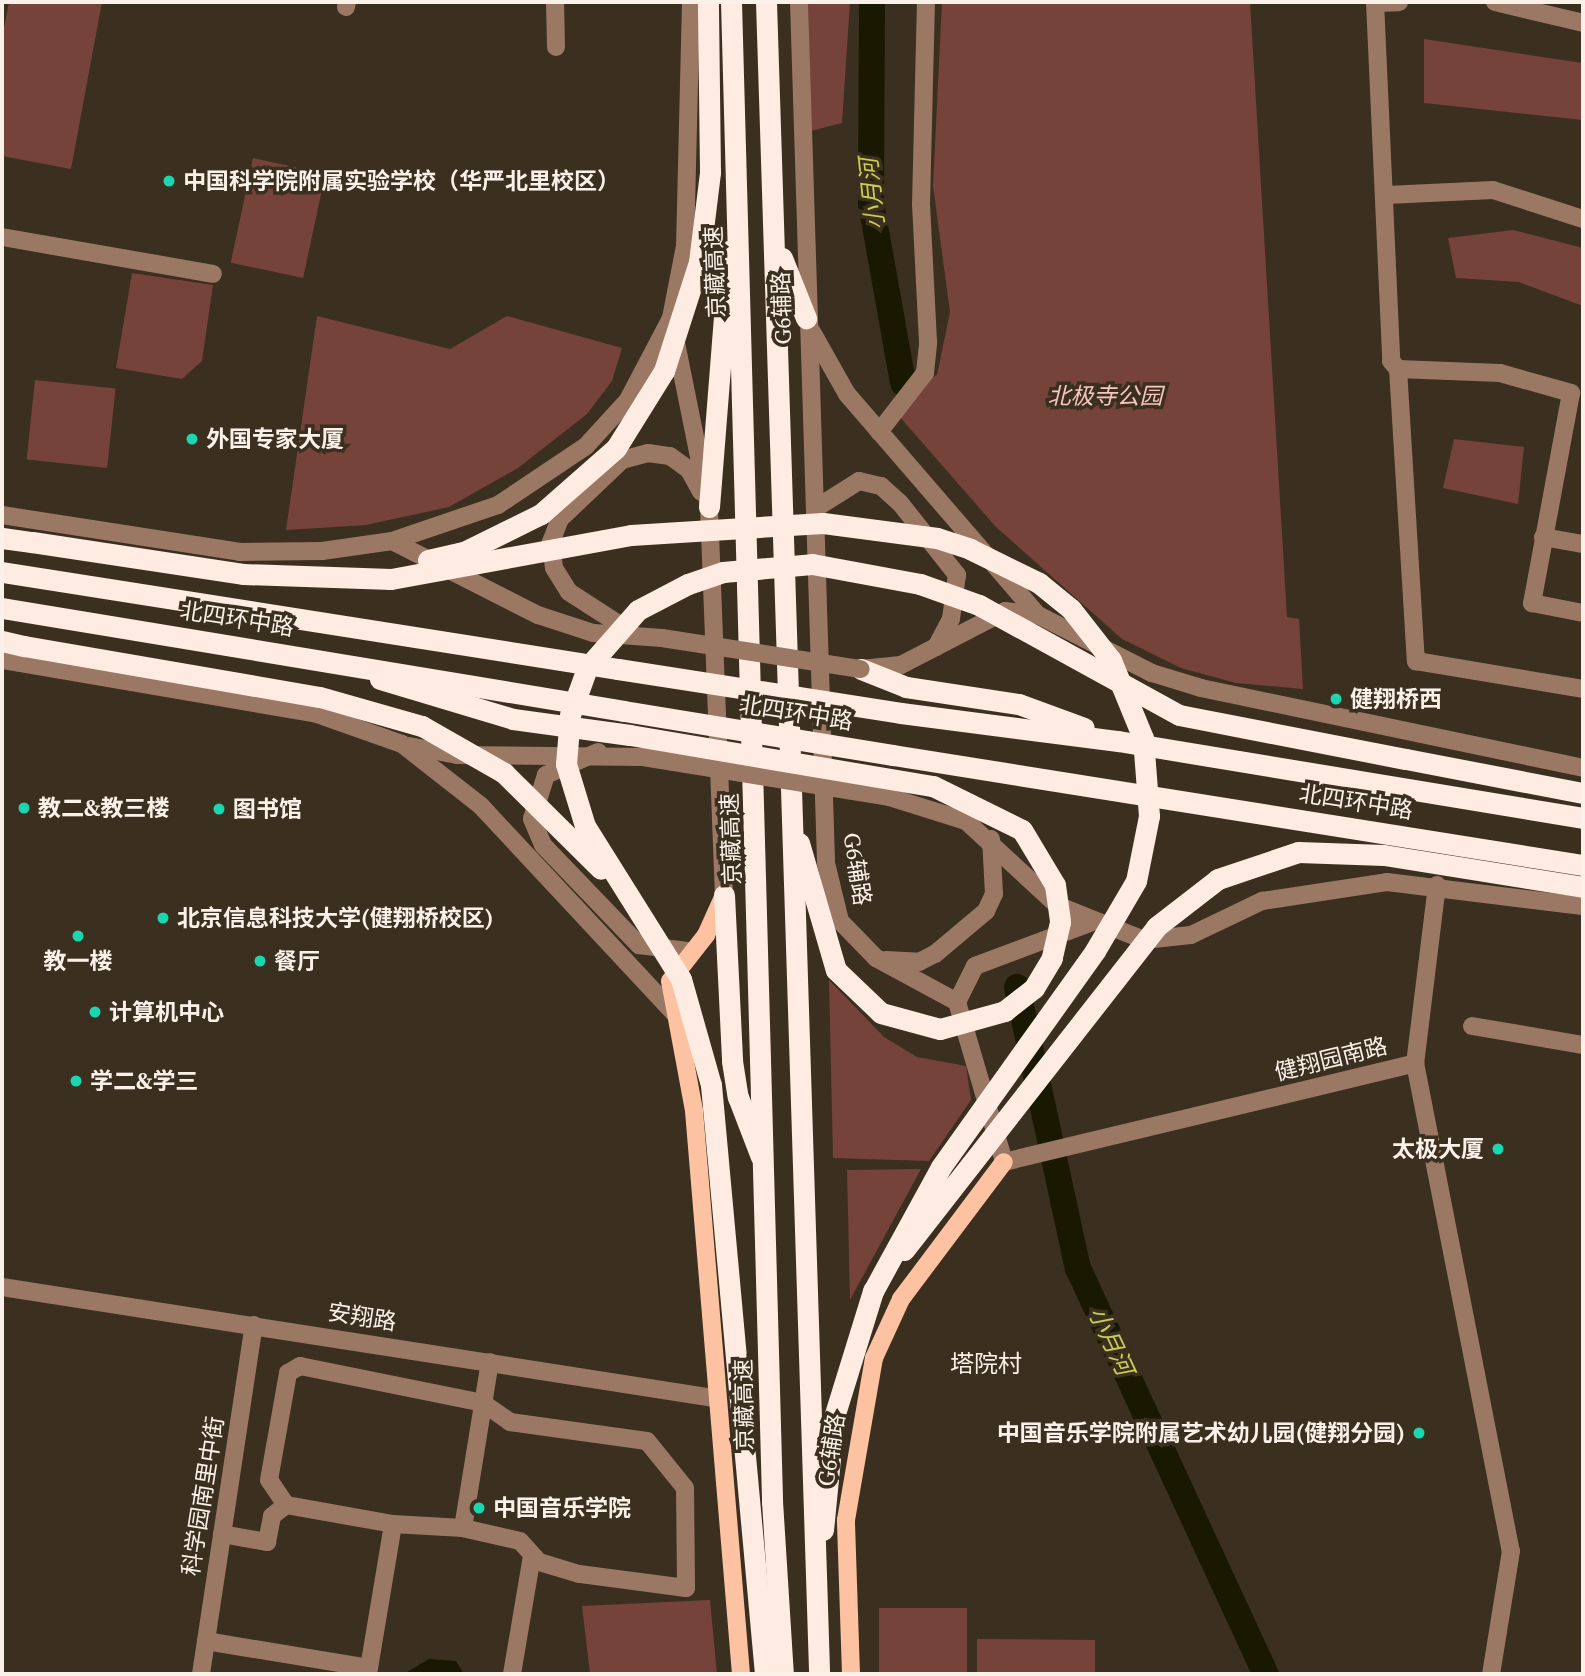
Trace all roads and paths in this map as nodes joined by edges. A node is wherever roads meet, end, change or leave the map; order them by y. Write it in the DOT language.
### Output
graph roads {
  1 [pos="555,2"];
  2 [pos="691,2"];
  3 [pos="708,2"];
  4 [pos="731,2"];
  5 [pos="766,2"];
  6 [pos="777,2"];
  7 [pos="799,2"];
  8 [pos="926,2"];
  9 [pos="1375,2"];
  10 [pos="1399,2"];
  11 [pos="1495,2"];
  12 [pos="1583,23"];
  13 [pos="556,47"];
  14 [pos="769,72"];
  15 [pos="737,138"];
  16 [pos="1387,195"];
  17 [pos="1583,219"];
  18 [pos="2,237"];
  19 [pos="777,243"];
  20 [pos="213,274"];
  21 [pos="671,318"];
  22 [pos="806,318"];
  23 [pos="1398,369"];
  24 [pos="1577,390"];
  25 [pos="879,432"];
  26 [pos="709,507"];
  27 [pos="816,508"];
  28 [pos="2,515"];
  29 [pos="1542,537"];
  30 [pos="2,538"];
  31 [pos="392,541"];
  32 [pos="1583,544"];
  33 [pos="2,572"];
  34 [pos="243,574"];
  35 [pos="2,608"];
  36 [pos="1583,613"];
  37 [pos="1038,615"];
  38 [pos="634,633"];
  39 [pos="2,642"];
  40 [pos="936,646"];
  41 [pos="2,660"];
  42 [pos="332,661"];
  43 [pos="861,668"];
  44 [pos="1583,689"];
  45 [pos="1118,741"];
  46 [pos="402,744"];
  47 [pos="598,752"];
  48 [pos="1583,768"];
  49 [pos="1583,793"];
  50 [pos="789,800"];
  51 [pos="1583,818"];
  52 [pos="991,839"];
  53 [pos="1583,864"];
  54 [pos="1437,885"];
  55 [pos="1583,887"];
  56 [pos="724,895"];
  57 [pos="1583,906"];
  58 [pos="641,913"];
  59 [pos="1090,923"];
  60 [pos="688,951"];
  61 [pos="876,958"];
  62 [pos="957,1002"];
  63 [pos="673,1012"];
  64 [pos="1472,1026"];
  65 [pos="1583,1045"];
  66 [pos="1415,1063"];
  67 [pos="1004,1162"];
  68 [pos="767,1174"];
  69 [pos="2,1287"];
  70 [pos="873,1291"];
  71 [pos="254,1325"];
  72 [pos="490,1362"];
  73 [pos="714,1398"];
  74 [pos="483,1403"];
  75 [pos="286,1504"];
  76 [pos="393,1524"];
  77 [pos="463,1528"];
  78 [pos="222,1534"];
  79 [pos="532,1556"];
  80 [pos="206,1640"];
  81 [pos="816,1641"];
  82 [pos="368,1671"];
  83 [pos="201,1674"];
  84 [pos="512,1674"];
  85 [pos="741,1674"];
  86 [pos="765,1674"];
  87 [pos="783,1674"];
  88 [pos="819,1674"];
  89 [pos="851,1674"];
  90 [pos="1491,1674"];
  1 -- 13 [label="street"];
  2 -- 21 [label="street"];
  3 -- 34 [label="highway, bridge"];
  4 -- 15 [label="highway, 京藏高速"];
  5 -- 14 [label="highway"];
  6 -- 14 [label="highway"];
  7 -- 22 [label="street, G6辅路"];
  8 -- 25 [label="street"];
  9 -- 10 [label="street"];
  9 -- 16 [label="street"];
  11 -- 12 [label="street"];
  14 -- 19 [label="highway"];
  15 -- 26 [label="highway"];
  15 -- 68 [label="highway, 京藏高速"];
  16 -- 17 [label="street"];
  16 -- 23 [label="street"];
  18 -- 20 [label="street"];
  19 -- 22 [label="highway"];
  19 -- 50 [label="highway"];
  21 -- 26 [label="street"];
  21 -- 31 [label="street"];
  22 -- 25 [label="street"];
  22 -- 27 [label="street, G6辅路"];
  23 -- 24 [label="street"];
  23 -- 44 [label="street"];
  24 -- 29 [label="street"];
  25 -- 37 [label="street"];
  26 -- 38 [label="street"];
  26 -- 56 [label="street"];
  27 -- 40 [label="street"];
  27 -- 61 [label="street, G6辅路"];
  28 -- 31 [label="street"];
  29 -- 32 [label="street"];
  29 -- 36 [label="street"];
  30 -- 34 [label="highway, bridge"];
  31 -- 38 [label="street"];
  33 -- 45 [label="highway, 北四环中路, bridge"];
  34 -- 70 [label="highway, bridge"];
  35 -- 42 [label="highway, 北四环中路"];
  37 -- 40 [label="street"];
  37 -- 48 [label="street"];
  38 -- 43 [label="street, bridge"];
  39 -- 58 [label="highway, bridge"];
  40 -- 43 [label="street"];
  41 -- 46 [label="street"];
  42 -- 50 [label="highway, bridge"];
  42 -- 53 [label="highway, 北四环中路, bridge"];
  43 -- 45 [label="highway"];
  45 -- 51 [label="highway, 北四环中路"];
  46 -- 47 [label="street"];
  46 -- 63 [label="street"];
  47 -- 52 [label="street, bridge"];
  47 -- 60 [label="street"];
  49 -- 58 [label="highway, bridge"];
  50 -- 81 [label="highway"];
  52 -- 59 [label="street"];
  52 -- 61 [label="street"];
  54 -- 57 [label="street"];
  54 -- 59 [label="street"];
  54 -- 66 [label="street, 健翔园南路"];
  55 -- 70 [label="highway, bridge"];
  56 -- 60 [label="main road"];
  56 -- 68 [label="highway"];
  58 -- 86 [label="highway, bridge"];
  59 -- 62 [label="street"];
  60 -- 63 [label="main road"];
  61 -- 62 [label="street, G6辅路"];
  62 -- 67 [label="street"];
  63 -- 73 [label="main road"];
  64 -- 65 [label="street"];
  66 -- 67 [label="street, 健翔园南路"];
  66 -- 90 [label="street"];
  67 -- 89 [label="main road, G6辅路"];
  68 -- 87 [label="highway, 京藏高速"];
  69 -- 71 [label="street, 安翔路"];
  70 -- 81 [label="highway"];
  71 -- 72 [label="street, 安翔路"];
  71 -- 78 [label="street, 科学园南里中街"];
  72 -- 73 [label="street, 安翔路"];
  72 -- 74 [label="street"];
  73 -- 85 [label="main road"];
  74 -- 75 [label="street"];
  74 -- 77 [label="street"];
  74 -- 79 [label="street"];
  75 -- 76 [label="street"];
  75 -- 78 [label="street"];
  76 -- 77 [label="street"];
  76 -- 82 [label="street"];
  77 -- 79 [label="street"];
  78 -- 80 [label="street, 科学园南里中街"];
  79 -- 84 [label="street"];
  80 -- 82 [label="street"];
  80 -- 83 [label="street, 科学园南里中街"];
  81 -- 88 [label="highway"];
}
